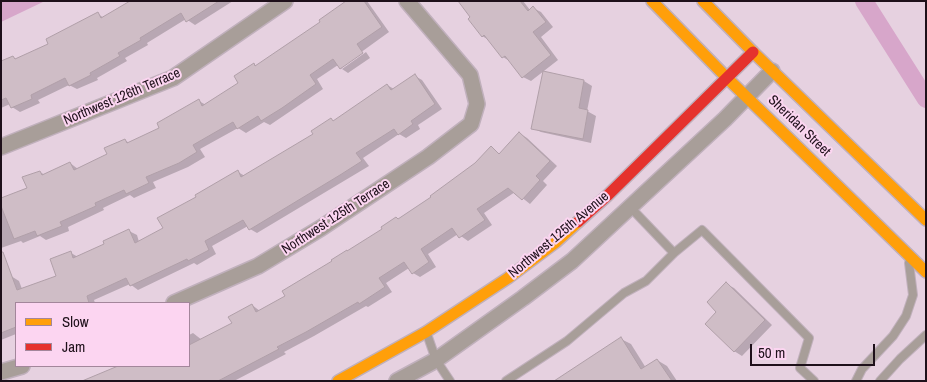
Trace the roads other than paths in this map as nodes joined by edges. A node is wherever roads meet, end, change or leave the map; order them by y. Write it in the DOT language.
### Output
graph roads {
  1 [pos="285,1"];
  2 [pos="407,1"];
  3 [pos="652,1"];
  4 [pos="703,1"];
  5 [pos="753,52"];
  6 [pos="772,71"];
  7 [pos="727,78"];
  8 [pos="747,97"];
  9 [pos="1,147"];
  10 [pos="631,208"];
  11 [pos="926,220"];
  12 [pos="674,253"];
  13 [pos="908,254"];
  14 [pos="926,272"];
  15 [pos="176,302"];
  16 [pos="426,332"];
  17 [pos="926,335"];
  18 [pos="436,360"];
  19 [pos="18,367"];
  20 [pos="1,372"];
  21 [pos="338,381"];
  22 [pos="397,381"];
  23 [pos="450,381"];
  24 [pos="506,381"];
  25 [pos="814,381"];
  26 [pos="856,381"];
  27 [pos="880,381"];
  1 -- 9 [label="street, Northwest 126th Terrace"];
  2 -- 15 [label="street, Northwest 125th Terrace"];
  3 -- 7 [label="main road, Sheridan Street"];
  4 -- 5 [label="main road, Sheridan Street"];
  5 -- 6 [label="main road, Sheridan Street"];
  5 -- 7 [label="main road, Northwest 125th Avenue"];
  6 -- 8 [label="street, Northwest 125th Avenue"];
  6 -- 11 [label="main road, Sheridan Street"];
  7 -- 8 [label="main road, Sheridan Street"];
  7 -- 16 [label="main road, Northwest 125th Avenue"];
  8 -- 10 [label="street, Northwest 125th Avenue"];
  8 -- 13 [label="main road, Sheridan Street"];
  10 -- 12 [label="lane"];
  10 -- 18 [label="street, Northwest 125th Avenue"];
  12 -- 24 [label="lane"];
  12 -- 25 [label="lane"];
  13 -- 14 [label="main road, Sheridan Street"];
  13 -- 26 [label="lane"];
  16 -- 18 [label="lane"];
  16 -- 21 [label="main road, Northwest 125th Avenue"];
  17 -- 27 [label="lane"];
  18 -- 22 [label="street, Northwest 125th Avenue"];
  18 -- 23 [label="lane"];
  19 -- 20 [label="street"];
}
